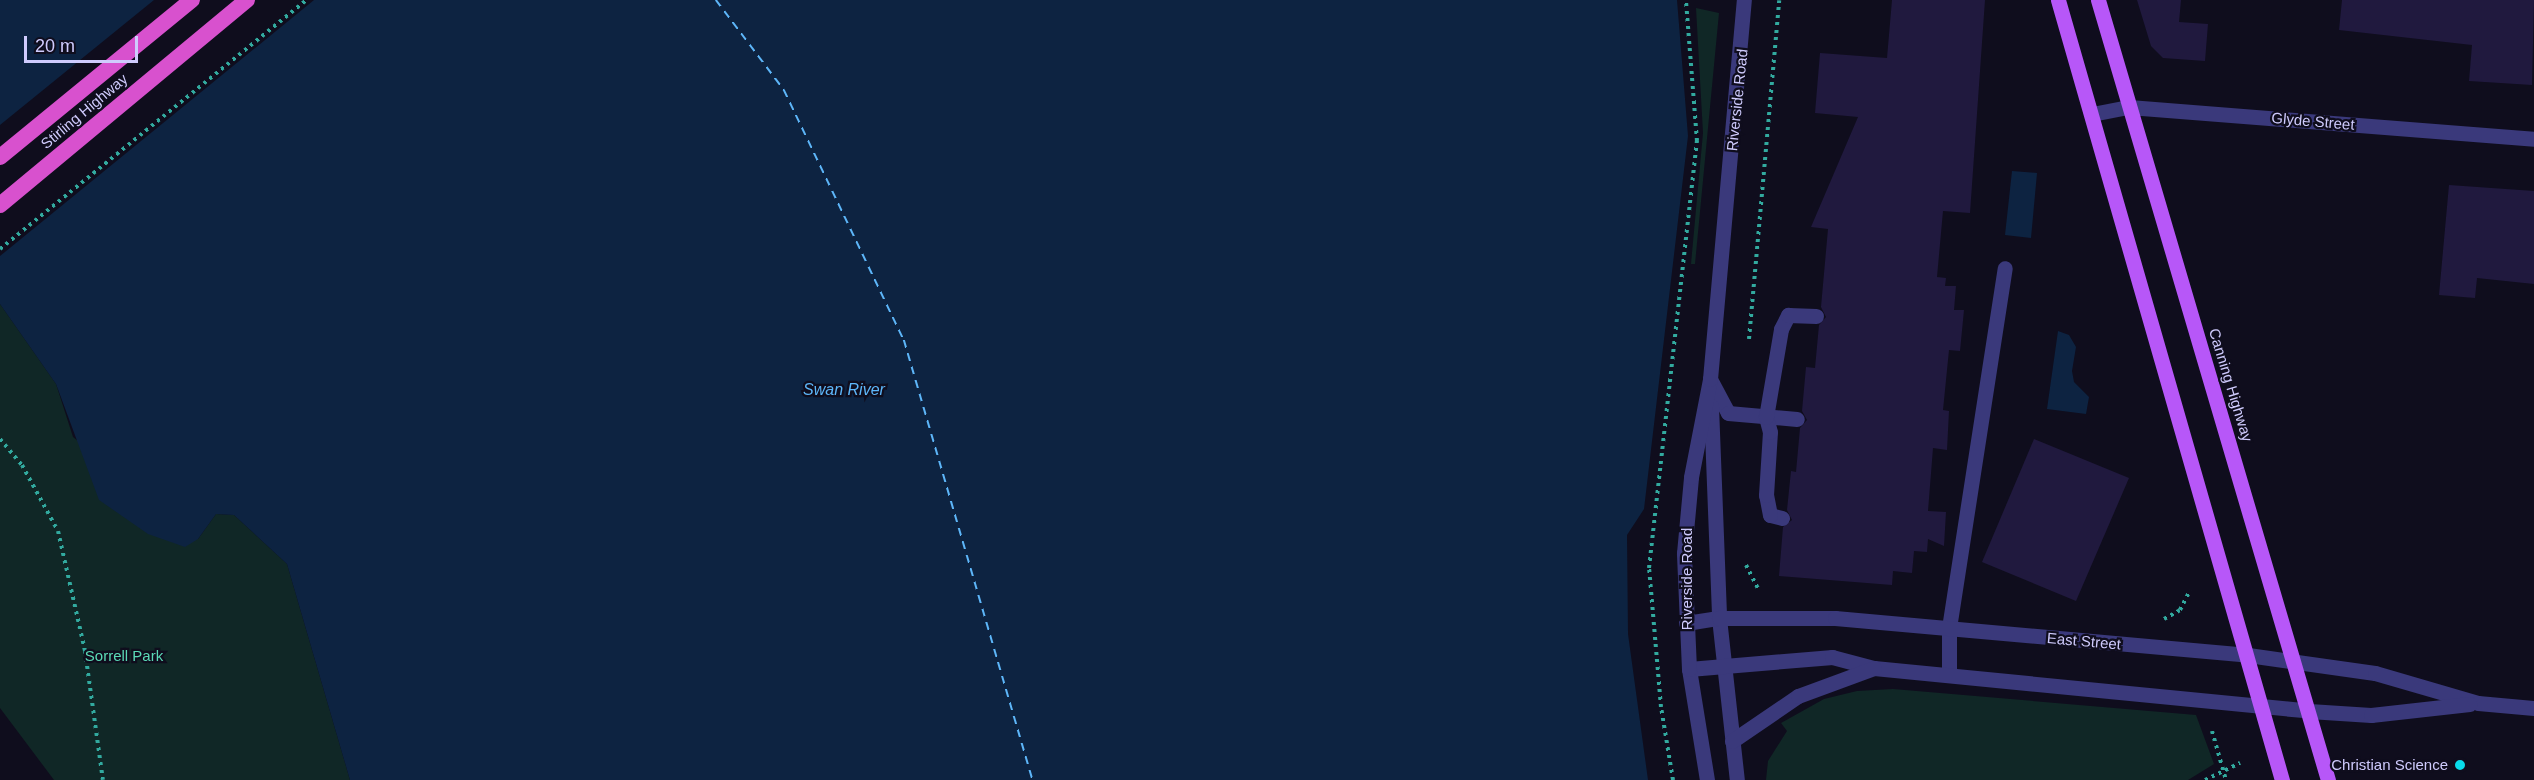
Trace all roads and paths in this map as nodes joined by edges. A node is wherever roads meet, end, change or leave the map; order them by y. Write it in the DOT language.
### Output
graph roads {
  1 [pos="192,0"];
  2 [pos="247,0"];
  3 [pos="306,0"];
  4 [pos="1686,0"];
  5 [pos="1744,0"];
  6 [pos="1779,0"];
  7 [pos="2058,0"];
  8 [pos="2098,0"];
  9 [pos="2129,107"];
  10 [pos="2092,114"];
  11 [pos="2534,139"];
  12 [pos="0,157"];
  13 [pos="0,205"];
  14 [pos="0,249"];
  15 [pos="2005,268"];
  16 [pos="1816,316"];
  17 [pos="1748,345"];
  18 [pos="1710,379"];
  19 [pos="1766,417"];
  20 [pos="1797,419"];
  21 [pos="0,439"];
  22 [pos="1782,518"];
  23 [pos="1744,555"];
  24 [pos="2190,590"];
  25 [pos="1769,597"];
  26 [pos="1719,618"];
  27 [pos="2155,622"];
  28 [pos="1686,623"];
  29 [pos="1949,628"];
  30 [pos="2248,655"];
  31 [pos="2295,661"];
  32 [pos="1723,664"];
  33 [pos="1874,668"];
  34 [pos="1689,669"];
  35 [pos="1949,674"];
  36 [pos="2478,703"];
  37 [pos="2262,707"];
  38 [pos="2534,708"];
  39 [pos="2309,711"];
  40 [pos="2212,731"];
  41 [pos="1732,741"];
  42 [pos="2240,763"];
  43 [pos="2362,766"];
  44 [pos="2222,769"];
  45 [pos="2370,770"];
  46 [pos="103,780"];
  47 [pos="1673,780"];
  48 [pos="1707,780"];
  49 [pos="1737,780"];
  50 [pos="2205,780"];
  51 [pos="2226,780"];
  52 [pos="2282,780"];
  53 [pos="2328,780"];
  1 -- 12 [label="highway, Stirling Highway"];
  2 -- 13 [label="highway, Stirling Highway"];
  3 -- 14 [label="path"];
  4 -- 47 [label="path"];
  5 -- 18 [label="street, Riverside Road"];
  6 -- 17 [label="path"];
  7 -- 10 [label="main road"];
  8 -- 9 [label="main road, Canning Highway"];
  9 -- 10 [label="street, Glyde Street"];
  9 -- 11 [label="street, Glyde Street"];
  9 -- 31 [label="main road, Canning Highway"];
  10 -- 30 [label="main road"];
  15 -- 29 [label="street"];
  16 -- 19 [label="street"];
  18 -- 19 [label="street"];
  18 -- 26 [label="street, Riverside Road"];
  18 -- 28 [label="street, Riverside Road"];
  19 -- 20 [label="street"];
  19 -- 22 [label="street"];
  21 -- 46 [label="path"];
  23 -- 25 [label="path"];
  24 -- 27 [label="path"];
  26 -- 28 [label="street, East Street"];
  26 -- 29 [label="street, East Street"];
  26 -- 32 [label="street, Riverside Road"];
  28 -- 34 [label="street, Riverside Road"];
  29 -- 30 [label="street, East Street"];
  29 -- 35 [label="street"];
  30 -- 31 [label="street, East Street"];
  30 -- 37 [label="main road"];
  31 -- 36 [label="street, East Street"];
  31 -- 39 [label="main road, Canning Highway"];
  32 -- 33 [label="street, East Street"];
  32 -- 34 [label="street, East Street"];
  32 -- 41 [label="street, Riverside Road"];
  33 -- 35 [label="street, East Street"];
  33 -- 41 [label="street"];
  34 -- 48 [label="street, Riverside Road"];
  35 -- 37 [label="street, East Street"];
  36 -- 38 [label="street, East Street"];
  36 -- 39 [label="street, East Street"];
  37 -- 39 [label="street, East Street"];
  37 -- 52 [label="main road"];
  39 -- 53 [label="main road, Canning Highway"];
  40 -- 44 [label="path"];
  41 -- 49 [label="street, Riverside Road"];
  42 -- 44 [label="path"];
  43 -- 45 [label="path"];
  44 -- 50 [label="path"];
  44 -- 51 [label="path"];
}
